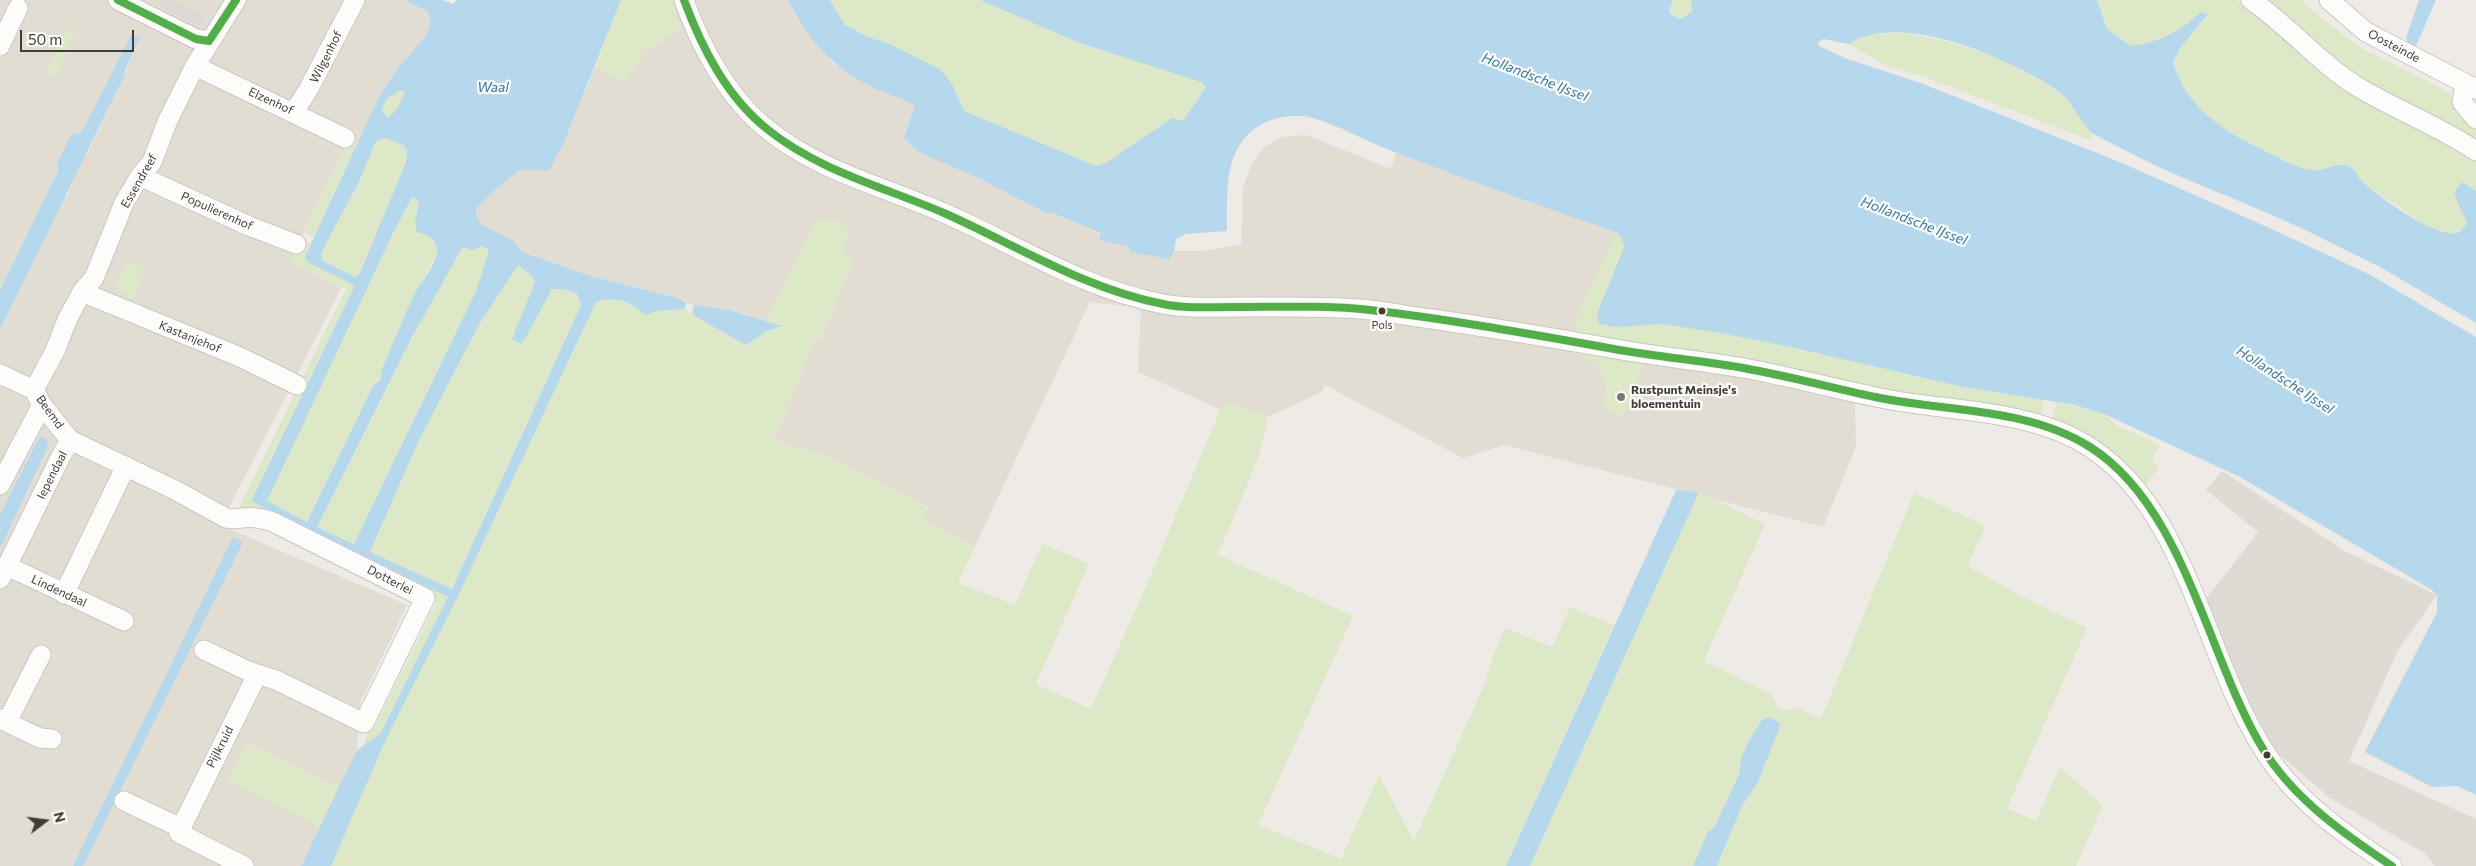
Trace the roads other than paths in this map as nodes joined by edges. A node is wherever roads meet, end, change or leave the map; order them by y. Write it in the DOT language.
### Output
graph roads {
  1 [pos="118,0"];
  2 [pos="236,0"];
  3 [pos="355,0"];
  4 [pos="684,0"];
  5 [pos="2251,0"];
  6 [pos="2329,0"];
  7 [pos="18,8"];
  8 [pos="209,41"];
  9 [pos="0,46"];
  10 [pos="195,66"];
  11 [pos="2471,86"];
  12 [pos="294,112"];
  13 [pos="2476,119"];
  14 [pos="346,138"];
  15 [pos="2476,151"];
  16 [pos="140,176"];
  17 [pos="296,244"];
  18 [pos="82,292"];
  19 [pos="0,374"];
  20 [pos="296,385"];
  21 [pos="38,397"];
  22 [pos="70,440"];
  23 [pos="126,466"];
  24 [pos="0,485"];
  25 [pos="226,518"];
  26 [pos="3,572"];
  27 [pos="64,594"];
  28 [pos="124,621"];
  29 [pos="204,650"];
  30 [pos="41,655"];
  31 [pos="257,675"];
  32 [pos="4,721"];
  33 [pos="52,739"];
  34 [pos="124,801"];
  35 [pos="183,825"];
  36 [pos="244,866"];
  37 [pos="2392,866"];
  1 -- 8 [label="street"];
  2 -- 8 [label="street, Essendreef"];
  3 -- 12 [label="street, Wilgenhof"];
  4 -- 37 [label="street"];
  5 -- 15 [label="street"];
  6 -- 11 [label="street, Oosteinde"];
  7 -- 9 [label="street"];
  8 -- 10 [label="street, Essendreef"];
  10 -- 12 [label="street, Elzenhof"];
  10 -- 16 [label="street, Essendreef"];
  11 -- 13 [label="street, Oosteinde"];
  12 -- 14 [label="street, Elzenhof"];
  16 -- 17 [label="street, Populierenhof"];
  16 -- 18 [label="street, Essendreef"];
  18 -- 20 [label="street, Kastanjehof"];
  18 -- 21 [label="street, Essendreef"];
  19 -- 21 [label="street, Beemd"];
  21 -- 22 [label="street, Beemd"];
  21 -- 24 [label="street, Essendreef"];
  22 -- 23 [label="street, Iependaal"];
  22 -- 26 [label="street, Iependaal"];
  23 -- 25 [label="street, Iependaal"];
  23 -- 27 [label="street"];
  25 -- 31 [label="street, Dotterlei"];
  26 -- 27 [label="street, Lindendaal"];
  27 -- 28 [label="street, Lindendaal"];
  29 -- 31 [label="street"];
  30 -- 32 [label="street"];
  31 -- 35 [label="street, Pijlkruid"];
  32 -- 33 [label="street"];
  34 -- 35 [label="street"];
  35 -- 36 [label="street"];
}
